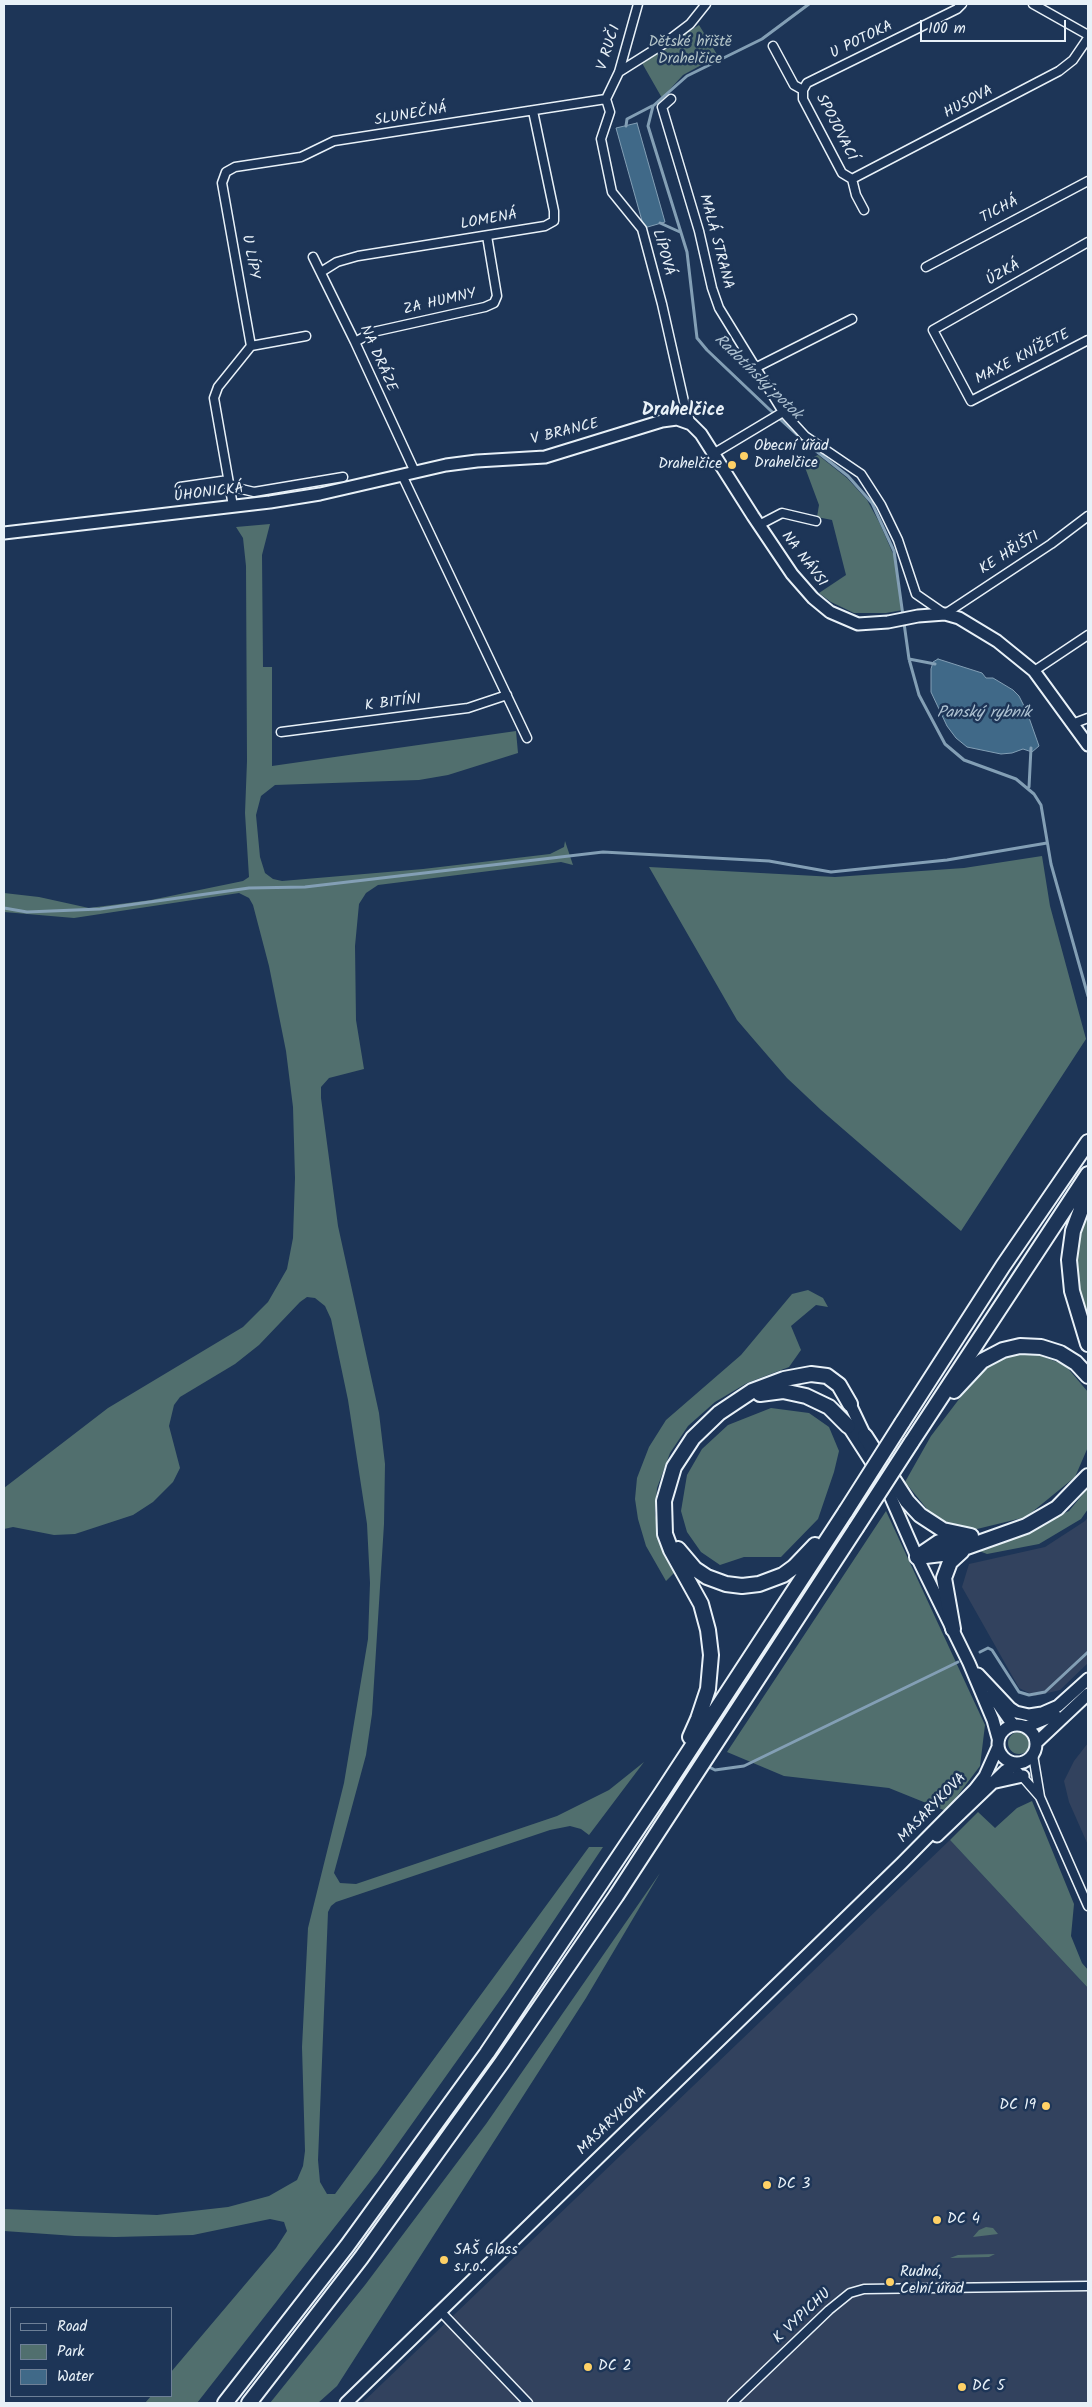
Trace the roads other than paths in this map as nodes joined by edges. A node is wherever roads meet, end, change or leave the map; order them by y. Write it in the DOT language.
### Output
graph roads {
  1 [pos="638,4"];
  2 [pos="706,4"];
  3 [pos="962,4"];
  4 [pos="1033,4"];
  5 [pos="1088,36"];
  6 [pos="773,46"];
  7 [pos="619,72"];
  8 [pos="803,90"];
  9 [pos="606,99"];
  10 [pos="671,99"];
  11 [pos="533,111"];
  12 [pos="226,172"];
  13 [pos="852,179"];
  14 [pos="1088,181"];
  15 [pos="864,210"];
  16 [pos="487,236"];
  17 [pos="1088,242"];
  18 [pos="313,257"];
  19 [pos="926,267"];
  20 [pos="320,272"];
  21 [pos="852,319"];
  22 [pos="306,336"];
  23 [pos="1088,340"];
  24 [pos="355,342"];
  25 [pos="251,346"];
  26 [pos="755,368"];
  27 [pos="971,400"];
  28 [pos="781,413"];
  29 [pos="691,424"];
  30 [pos="713,454"];
  31 [pos="415,472"];
  32 [pos="402,475"];
  33 [pos="343,476"];
  34 [pos="229,483"];
  35 [pos="180,487"];
  36 [pos="234,506"];
  37 [pos="1088,516"];
  38 [pos="816,521"];
  39 [pos="759,525"];
  40 [pos="4,533"];
  41 [pos="945,614"];
  42 [pos="1088,635"];
  43 [pos="1034,671"];
  44 [pos="507,695"];
  45 [pos="1088,718"];
  46 [pos="1072,724"];
  47 [pos="281,732"];
  48 [pos="527,738"];
  49 [pos="1088,745"];
  50 [pos="1088,1142"];
  51 [pos="1088,1174"];
  52 [pos="1088,1191"];
  53 [pos="1088,1344"];
  54 [pos="1088,1376"];
  55 [pos="850,1404"];
  56 [pos="724,1408"];
  57 [pos="848,1426"];
  58 [pos="866,1436"];
  59 [pos="911,1443"];
  60 [pos="1088,1476"];
  61 [pos="886,1490"];
  62 [pos="846,1511"];
  63 [pos="664,1514"];
  64 [pos="1014,1531"];
  65 [pos="971,1536"];
  66 [pos="964,1549"];
  67 [pos="918,1557"];
  68 [pos="953,1629"];
  69 [pos="969,1663"];
  70 [pos="1088,1679"];
  71 [pos="987,1685"];
  72 [pos="1088,1686"];
  73 [pos="1088,1694"];
  74 [pos="1013,1725"];
  75 [pos="1026,1727"];
  76 [pos="998,1742"];
  77 [pos="1036,1743"];
  78 [pos="1033,1755"];
  79 [pos="1013,1765"];
  80 [pos="1023,1776"];
  81 [pos="992,1784"];
  82 [pos="661,1794"];
  83 [pos="1040,1797"];
  84 [pos="902,1863"];
  85 [pos="1088,1906"];
  86 [pos="1088,2286"];
  87 [pos="440,2311"];
  88 [pos="225,2403"];
  89 [pos="248,2403"];
  90 [pos="346,2403"];
  91 [pos="528,2403"];
  92 [pos="732,2403"];
  1 -- 7 [label="street, V RUČI"];
  2 -- 7 [label="street"];
  3 -- 8 [label="street, U POTOKA"];
  4 -- 5 [label="street"];
  5 -- 13 [label="street, HUSOVA"];
  6 -- 8 [label="street, SPOJOVACÍ"];
  7 -- 9 [label="street, V RUČI"];
  8 -- 13 [label="street, SPOJOVACÍ"];
  9 -- 11 [label="street, SLUNEČNÁ"];
  9 -- 29 [label="street, LÍPOVÁ"];
  10 -- 26 [label="street, MALÁ STRANA"];
  11 -- 12 [label="street, SLUNEČNÁ"];
  11 -- 16 [label="street, LOMENÁ"];
  12 -- 25 [label="street, U LÍPY"];
  13 -- 15 [label="street, SPOJOVACÍ"];
  14 -- 19 [label="street, TICHÁ"];
  16 -- 20 [label="street, LOMENÁ"];
  16 -- 24 [label="street, ZA HUMNY"];
  17 -- 27 [label="street, ÚZKÁ"];
  18 -- 20 [label="street, NA DRÁZE"];
  20 -- 24 [label="street, NA DRÁZE"];
  21 -- 26 [label="street"];
  22 -- 25 [label="street"];
  23 -- 27 [label="street, MAXE KNÍŽETE"];
  24 -- 31 [label="street, NA DRÁZE"];
  25 -- 34 [label="street"];
  26 -- 28 [label="street, MALÁ STRANA"];
  28 -- 30 [label="street"];
  28 -- 41 [label="street, MALÁ STRANA"];
  29 -- 30 [label="main road, NA NÁVSI"];
  29 -- 31 [label="main road, V BRANCE"];
  30 -- 39 [label="main road, NA NÁVSI"];
  31 -- 32 [label="main road, ÚHONICKÁ"];
  32 -- 36 [label="main road, ÚHONICKÁ"];
  32 -- 44 [label="street"];
  33 -- 34 [label="street"];
  34 -- 35 [label="street"];
  34 -- 36 [label="street"];
  36 -- 40 [label="main road, ÚHONICKÁ"];
  37 -- 41 [label="street, KE HŘIŠTI"];
  38 -- 39 [label="street"];
  39 -- 41 [label="main road, NA NÁVSI"];
  41 -- 43 [label="main road"];
  42 -- 43 [label="street"];
  43 -- 46 [label="main road"];
  44 -- 47 [label="street, K BITÍNI"];
  44 -- 48 [label="street"];
  45 -- 46 [label="street"];
  46 -- 49 [label="main road"];
  50 -- 62 [label="highway, bridge"];
  51 -- 59 [label="highway"];
  52 -- 53 [label="highway"];
  54 -- 59 [label="highway"];
  55 -- 56 [label="highway"];
  55 -- 58 [label="main road"];
  56 -- 57 [label="highway"];
  56 -- 63 [label="highway"];
  57 -- 61 [label="main road"];
  58 -- 61 [label="main road"];
  58 -- 65 [label="highway"];
  59 -- 89 [label="highway, bridge"];
  60 -- 64 [label="highway"];
  61 -- 67 [label="main road"];
  62 -- 63 [label="highway"];
  62 -- 82 [label="highway"];
  63 -- 82 [label="highway"];
  64 -- 65 [label="highway"];
  64 -- 66 [label="highway"];
  65 -- 67 [label="highway"];
  66 -- 67 [label="highway"];
  66 -- 68 [label="highway"];
  67 -- 68 [label="main road"];
  68 -- 69 [label="main road"];
  69 -- 71 [label="main road"];
  69 -- 76 [label="main road"];
  70 -- 71 [label="main road"];
  71 -- 74 [label="main road"];
  72 -- 75 [label="main road"];
  73 -- 77 [label="main road"];
  74 -- 75 [label="main road"];
  74 -- 76 [label="main road"];
  75 -- 77 [label="main road"];
  76 -- 79 [label="main road"];
  76 -- 84 [label="main road, MASARYKOVA"];
  77 -- 78 [label="main road"];
  78 -- 79 [label="main road"];
  78 -- 83 [label="street"];
  79 -- 80 [label="street"];
  79 -- 81 [label="main road, MASARYKOVA"];
  80 -- 81 [label="main road"];
  80 -- 83 [label="street"];
  81 -- 84 [label="main road, MASARYKOVA"];
  82 -- 88 [label="highway"];
  83 -- 85 [label="street"];
  84 -- 87 [label="main road, MASARYKOVA"];
  86 -- 92 [label="street, K VYPICHU"];
  87 -- 90 [label="main road, MASARYKOVA"];
  87 -- 91 [label="street"];
}
